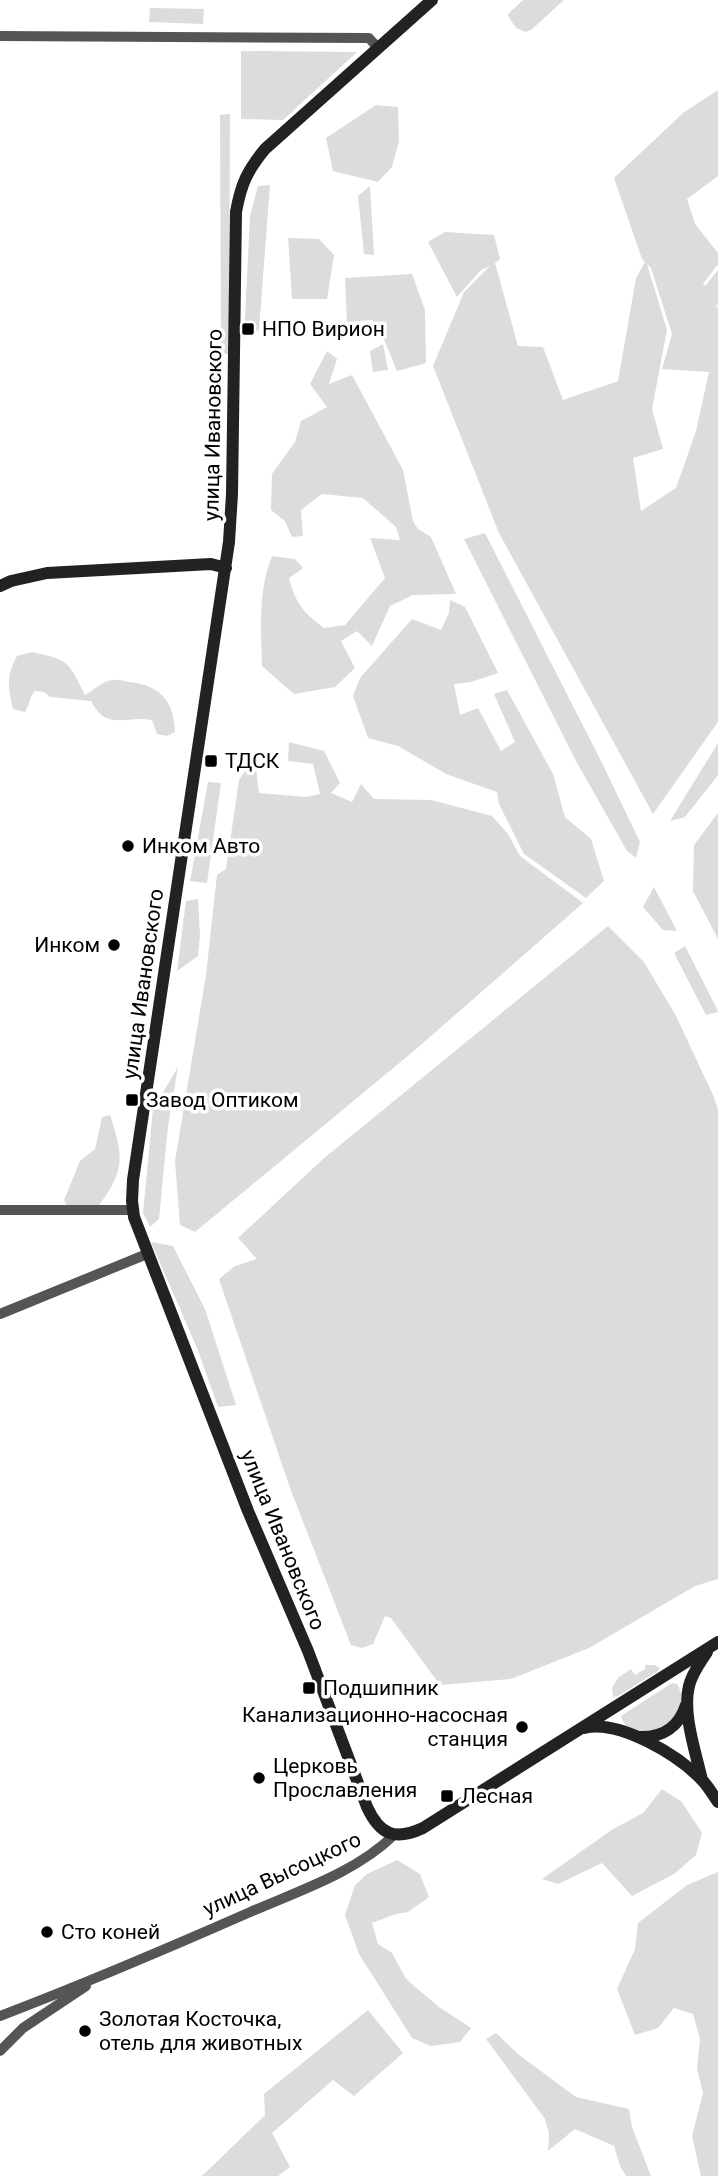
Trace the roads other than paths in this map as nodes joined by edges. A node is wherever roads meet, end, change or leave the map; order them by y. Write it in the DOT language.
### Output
graph roads {
  1 [pos="432,0"];
  2 [pos="0,36"];
  3 [pos="378,48"];
  4 [pos="226,568"];
  5 [pos="0,586"];
  6 [pos="0,1210"];
  7 [pos="132,1210"];
  8 [pos="147,1254"];
  9 [pos="0,1314"];
  10 [pos="715,1644"];
  11 [pos="678,1668"];
  12 [pos="688,1687"];
  13 [pos="687,1702"];
  14 [pos="606,1713"];
  15 [pos="574,1731"];
  16 [pos="633,1735"];
  17 [pos="702,1780"];
  18 [pos="718,1802"];
  19 [pos="394,1835"];
  20 [pos="104,1975"];
  21 [pos="0,2016"];
  22 [pos="0,2050"];
  1 -- 3 [label="main road, улица Ивановского"];
  2 -- 3 [label="street"];
  3 -- 4 [label="main road, улица Ивановского"];
  4 -- 5 [label="main road"];
  4 -- 7 [label="main road, улица Ивановского"];
  6 -- 7 [label="street"];
  7 -- 8 [label="main road, улица Ивановского"];
  8 -- 9 [label="street"];
  8 -- 19 [label="main road, улица Ивановского"];
  10 -- 11 [label="main road, улица Высоцкого"];
  10 -- 12 [label="main road"];
  11 -- 12 [label="main road"];
  11 -- 14 [label="main road, улица Высоцкого"];
  12 -- 13 [label="main road"];
  13 -- 16 [label="main road"];
  13 -- 17 [label="main road"];
  14 -- 15 [label="main road, улица Высоцкого"];
  14 -- 16 [label="main road"];
  15 -- 16 [label="main road"];
  15 -- 19 [label="main road, улица Высоцкого"];
  16 -- 17 [label="main road"];
  17 -- 18 [label="main road"];
  19 -- 20 [label="street, улица Высоцкого"];
  20 -- 21 [label="street, улица Высоцкого"];
  20 -- 22 [label="street, улица Высоцкого"];
}
